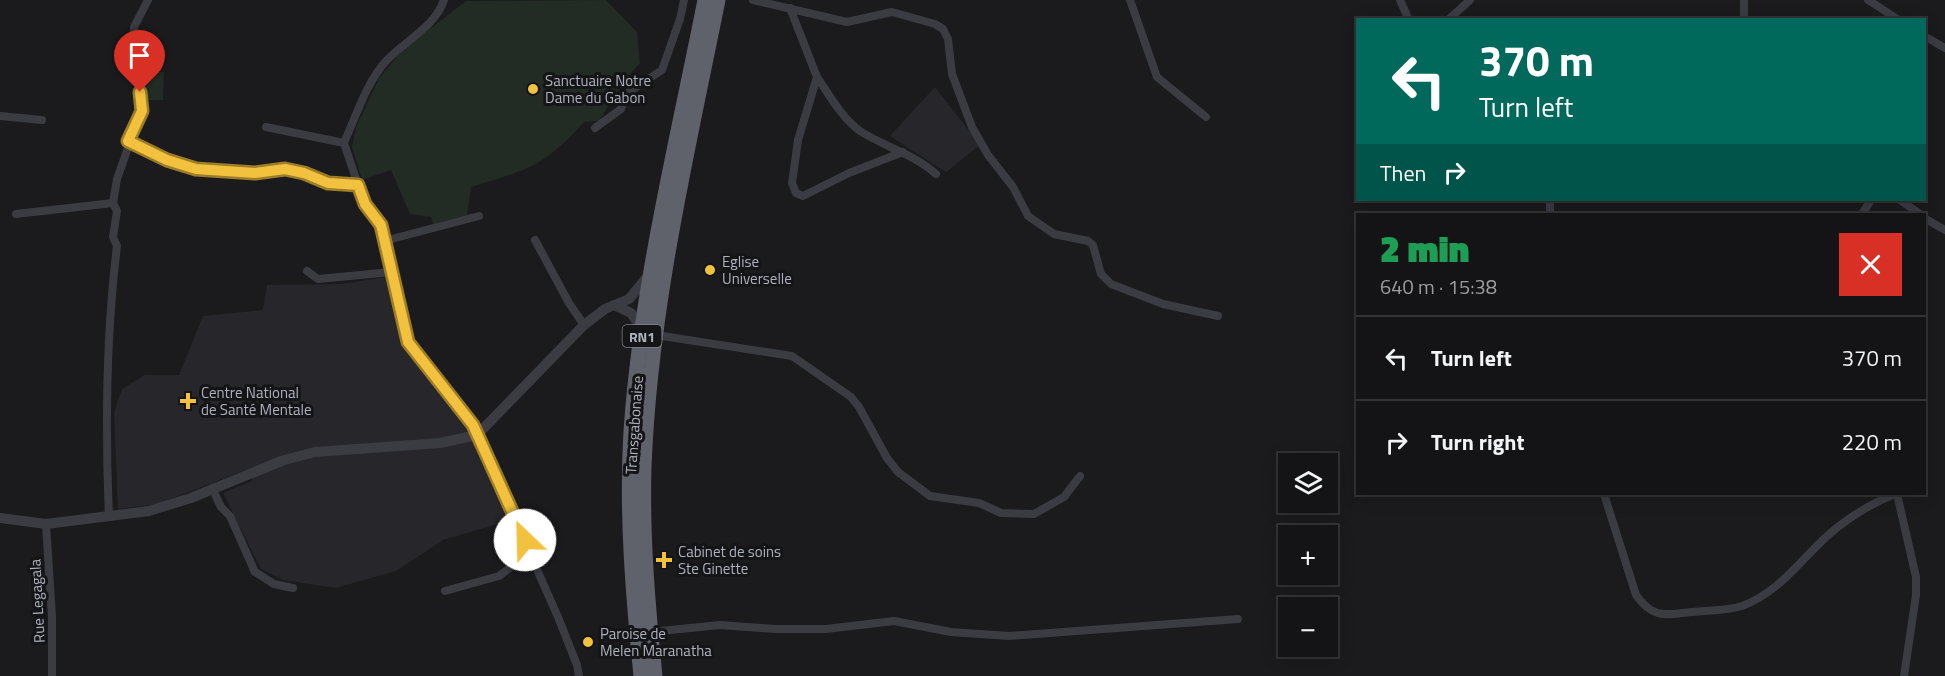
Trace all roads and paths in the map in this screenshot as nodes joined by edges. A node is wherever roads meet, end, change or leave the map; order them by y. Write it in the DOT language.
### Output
graph roads {
  1 [pos="148,0"];
  2 [pos="444,0"];
  3 [pos="675,0"];
  4 [pos="705,0"];
  5 [pos="718,0"];
  6 [pos="753,0"];
  7 [pos="1130,0"];
  8 [pos="1400,0"];
  9 [pos="1470,0"];
  10 [pos="1744,0"];
  11 [pos="1868,0"];
  12 [pos="683,3"];
  13 [pos="790,8"];
  14 [pos="1408,18"];
  15 [pos="1450,18"];
  16 [pos="1744,18"];
  17 [pos="1896,18"];
  18 [pos="1926,37"];
  19 [pos="1945,48"];
  20 [pos="817,77"];
  21 [pos="0,116"];
  22 [pos="1206,117"];
  23 [pos="42,120"];
  24 [pos="266,127"];
  25 [pos="595,128"];
  26 [pos="128,141"];
  27 [pos="345,143"];
  28 [pos="903,152"];
  29 [pos="936,174"];
  30 [pos="358,185"];
  31 [pos="1901,201"];
  32 [pos="113,202"];
  33 [pos="1919,213"];
  34 [pos="16,214"];
  35 [pos="479,216"];
  36 [pos="1926,219"];
  37 [pos="1945,230"];
  38 [pos="535,240"];
  39 [pos="384,241"];
  40 [pos="653,266"];
  41 [pos="307,271"];
  42 [pos="392,272"];
  43 [pos="614,305"];
  44 [pos="1218,316"];
  45 [pos="584,325"];
  46 [pos="649,332"];
  47 [pos="477,435"];
  48 [pos="1080,476"];
  49 [pos="212,488"];
  50 [pos="1604,495"];
  51 [pos="1894,495"];
  52 [pos="1896,495"];
  53 [pos="109,517"];
  54 [pos="0,518"];
  55 [pos="46,524"];
  56 [pos="532,557"];
  57 [pos="293,588"];
  58 [pos="445,591"];
  59 [pos="1238,620"];
  60 [pos="651,632"];
  61 [pos="52,676"];
  62 [pos="579,676"];
  63 [pos="641,676"];
  64 [pos="655,676"];
  65 [pos="1904,676"];
  1 -- 26 [label="street"];
  2 -- 27 [label="street"];
  3 -- 12 [label="street"];
  4 -- 40 [label="highway, Transgabonaise / RN1"];
  5 -- 46 [label="highway, Transgabonaise / RN1"];
  6 -- 13 [label="street"];
  7 -- 22 [label="street"];
  8 -- 14 [label="street"];
  9 -- 15 [label="street"];
  10 -- 16 [label="street"];
  11 -- 17 [label="street"];
  12 -- 25 [label="street"];
  13 -- 20 [label="street"];
  13 -- 44 [label="street"];
  18 -- 19 [label="street"];
  20 -- 28 [label="street"];
  20 -- 28 [label="street"];
  21 -- 23 [label="street"];
  24 -- 27 [label="street"];
  26 -- 30 [label="street"];
  26 -- 32 [label="street"];
  27 -- 30 [label="street"];
  28 -- 29 [label="street"];
  30 -- 39 [label="street"];
  31 -- 33 [label="street"];
  32 -- 34 [label="street"];
  32 -- 53 [label="street"];
  35 -- 39 [label="street"];
  36 -- 37 [label="street"];
  38 -- 45 [label="street"];
  39 -- 42 [label="street"];
  40 -- 43 [label="street"];
  40 -- 46 [label="highway, Transgabonaise / RN1"];
  41 -- 42 [label="street"];
  42 -- 47 [label="street"];
  43 -- 45 [label="street"];
  43 -- 46 [label="street"];
  45 -- 47 [label="street"];
  46 -- 48 [label="street"];
  46 -- 60 [label="highway, Transgabonaise / RN1"];
  46 -- 63 [label="highway, Transgabonaise / RN1"];
  47 -- 49 [label="street"];
  47 -- 56 [label="street"];
  49 -- 53 [label="street"];
  49 -- 57 [label="street"];
  50 -- 51 [label="street"];
  52 -- 65 [label="street"];
  53 -- 55 [label="street"];
  54 -- 55 [label="street"];
  55 -- 61 [label="street, Rue Legagala"];
  56 -- 58 [label="street"];
  56 -- 62 [label="street"];
  59 -- 60 [label="street"];
  60 -- 64 [label="highway, Transgabonaise / RN1"];
}
